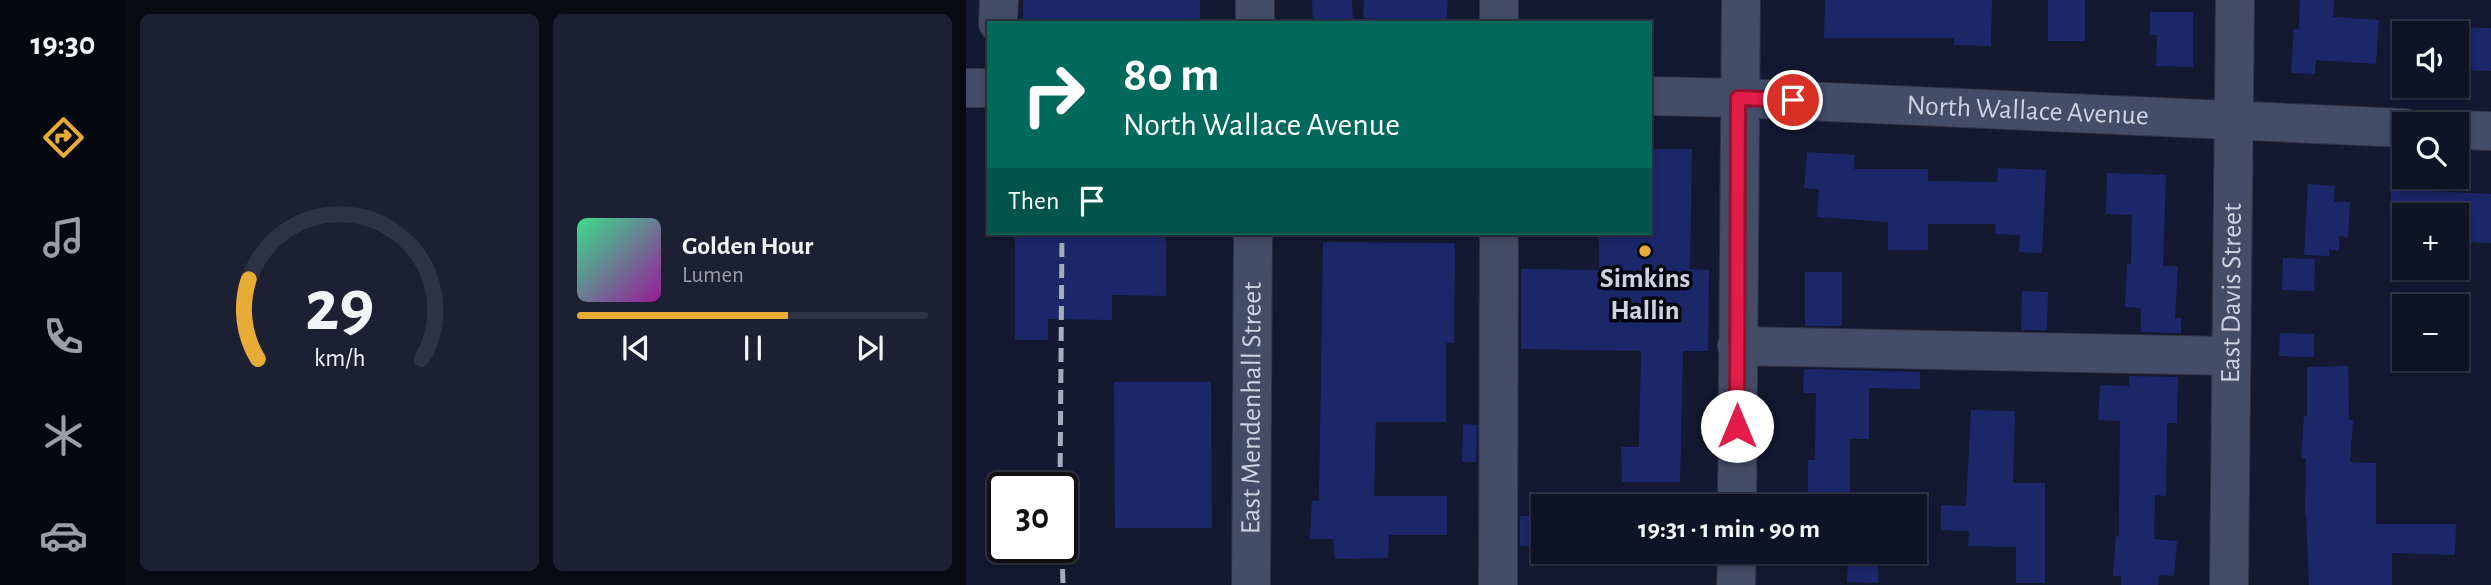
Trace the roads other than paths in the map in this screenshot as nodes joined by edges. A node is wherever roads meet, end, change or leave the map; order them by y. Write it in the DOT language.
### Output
graph roads {
  1 [pos="999,0"];
  2 [pos="1255,0"];
  3 [pos="1499,0"];
  4 [pos="1741,0"];
  5 [pos="2235,0"];
  6 [pos="999,21"];
  7 [pos="1255,21"];
  8 [pos="1499,21"];
  9 [pos="966,88"];
  10 [pos="987,88"];
  11 [pos="1652,96"];
  12 [pos="1738,98"];
  13 [pos="2233,121"];
  14 [pos="2392,128"];
  15 [pos="2469,130"];
  16 [pos="2491,131"];
  17 [pos="1253,235"];
  18 [pos="1499,235"];
  19 [pos="1737,346"];
  20 [pos="2230,356"];
  21 [pos="1737,494"];
  22 [pos="1737,564"];
  23 [pos="1251,585"];
  24 [pos="1498,585"];
  25 [pos="1737,585"];
  26 [pos="2228,585"];
  1 -- 6 [label="street"];
  2 -- 7 [label="street"];
  3 -- 8 [label="street"];
  4 -- 12 [label="street"];
  5 -- 13 [label="street, East Davis Street"];
  9 -- 10 [label="street"];
  11 -- 12 [label="street, North Wallace Avenue"];
  12 -- 13 [label="street, North Wallace Avenue"];
  12 -- 19 [label="street"];
  13 -- 14 [label="street, North Wallace Avenue"];
  13 -- 20 [label="street, East Davis Street"];
  15 -- 16 [label="street"];
  17 -- 23 [label="street, East Mendenhall Street"];
  18 -- 24 [label="street"];
  19 -- 20 [label="street"];
  19 -- 21 [label="street"];
  20 -- 26 [label="street, East Davis Street"];
  22 -- 25 [label="street"];
}
